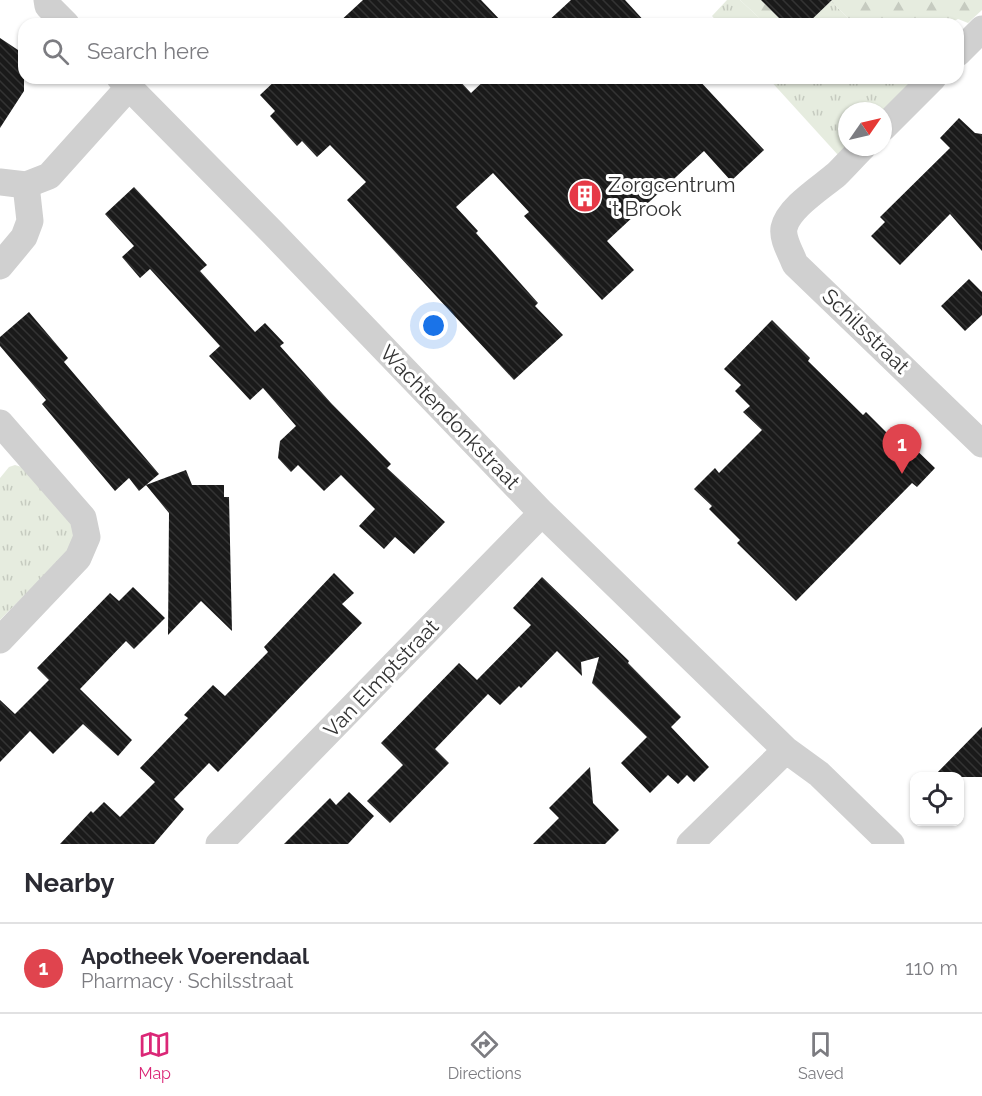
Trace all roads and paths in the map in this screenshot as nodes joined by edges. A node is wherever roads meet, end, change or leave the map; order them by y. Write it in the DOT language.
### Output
graph roads {
  1 [pos="47,0"];
  2 [pos="60,18"];
  3 [pos="982,29"];
  4 [pos="964,47"];
  5 [pos="123,84"];
  6 [pos="125,84"];
  7 [pos="927,84"];
  8 [pos="892,119"];
  9 [pos="854,156"];
  10 [pos="13,184"];
  11 [pos="0,266"];
  12 [pos="5,440"];
  13 [pos="982,444"];
  14 [pos="542,513"];
  15 [pos="0,640"];
  16 [pos="786,750"];
  17 [pos="219,844"];
  18 [pos="690,844"];
  19 [pos="891,844"];
  1 -- 2 [label="street"];
  3 -- 4 [label="street"];
  5 -- 10 [label="street"];
  6 -- 14 [label="street, Wachtendonkstraat"];
  7 -- 8 [label="street"];
  9 -- 13 [label="street, Schilsstraat"];
  10 -- 11 [label="street"];
  12 -- 15 [label="street"];
  14 -- 16 [label="street, Wachtendonkstraat"];
  14 -- 17 [label="street, Van Elmptstraat"];
  16 -- 18 [label="street"];
  16 -- 19 [label="street, Wachtendonkstraat"];
}
